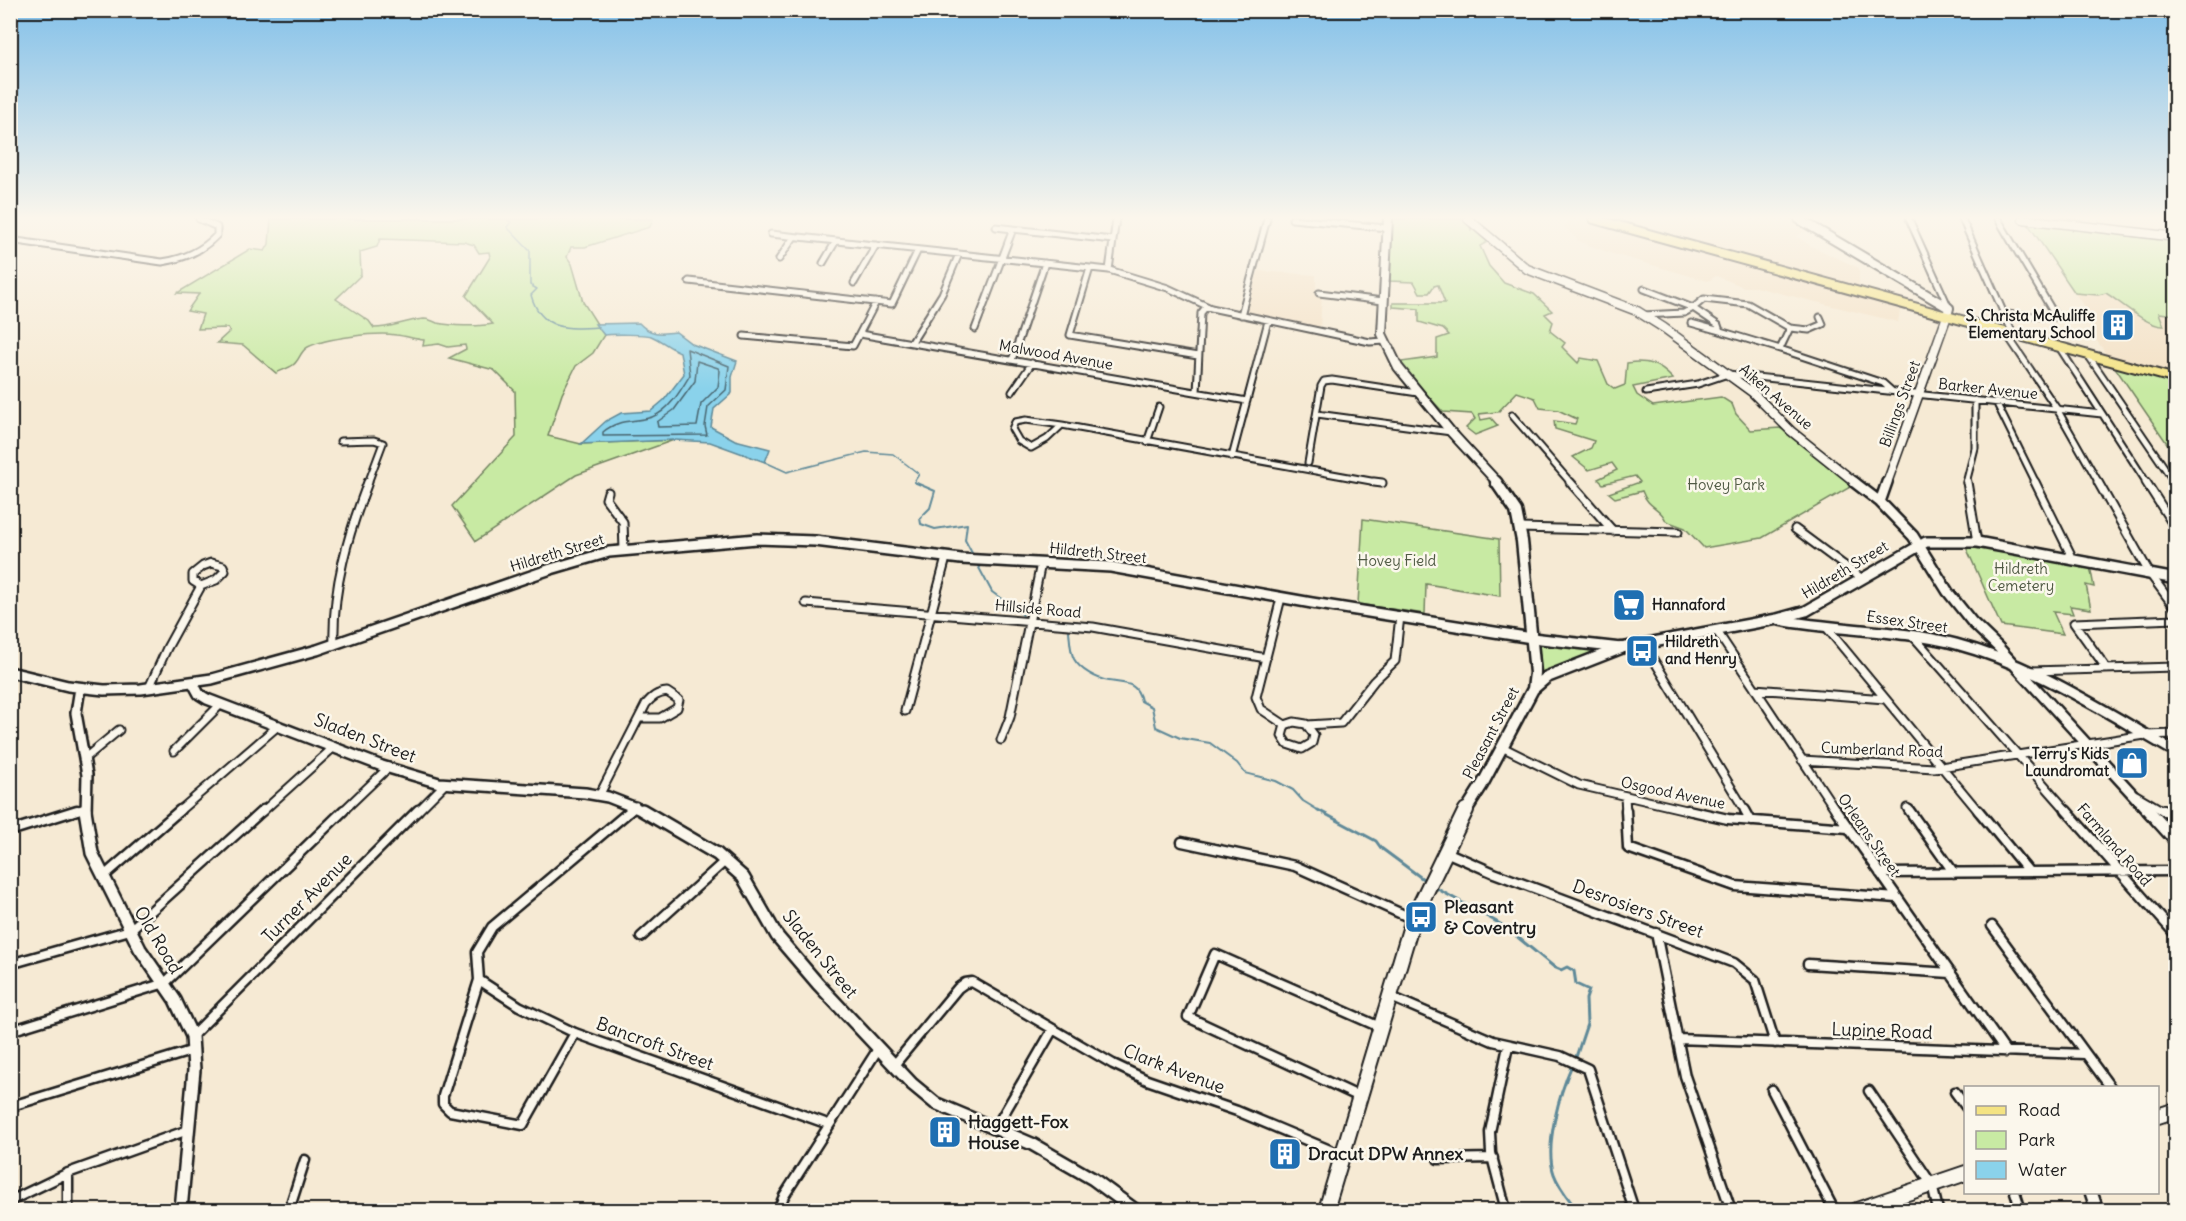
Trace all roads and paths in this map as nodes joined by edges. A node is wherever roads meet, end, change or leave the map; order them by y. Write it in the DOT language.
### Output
graph roads {
  1 [pos="858,276"];
  2 [pos="905,276"];
  3 [pos="950,276"];
  4 [pos="995,276"];
  5 [pos="1041,276"];
  6 [pos="1088,276"];
  7 [pos="1129,276"];
  8 [pos="1252,276"];
  9 [pos="1384,276"];
  10 [pos="1542,276"];
  11 [pos="1817,276"];
  12 [pos="1890,276"];
  13 [pos="1933,276"];
  14 [pos="1987,276"];
  15 [pos="2032,276"];
  16 [pos="688,281"];
  17 [pos="854,283"];
  18 [pos="1644,289"];
  19 [pos="1319,293"];
  20 [pos="1383,301"];
  21 [pos="876,303"];
  22 [pos="1206,307"];
  23 [pos="1693,308"];
  24 [pos="1948,312"];
  25 [pos="2004,314"];
  26 [pos="1241,315"];
  27 [pos="1643,315"];
  28 [pos="1820,317"];
  29 [pos="1268,321"];
  30 [pos="1692,323"];
  31 [pos="1790,328"];
  32 [pos="975,329"];
  33 [pos="1720,331"];
  34 [pos="2009,333"];
  35 [pos="860,334"];
  36 [pos="744,336"];
  37 [pos="1385,341"];
  38 [pos="912,342"];
  39 [pos="2059,347"];
  40 [pos="1780,350"];
  41 [pos="2088,355"];
  42 [pos="1198,356"];
  43 [pos="1012,360"];
  44 [pos="1032,363"];
  45 [pos="1728,374"];
  46 [pos="2175,379"];
  47 [pos="1892,391"];
  48 [pos="1012,392"];
  49 [pos="1197,392"];
  50 [pos="1646,392"];
  51 [pos="1418,393"];
  52 [pos="1918,394"];
  53 [pos="1975,400"];
  54 [pos="1247,401"];
  55 [pos="1996,402"];
  56 [pos="1159,407"];
  57 [pos="2057,409"];
  58 [pos="1317,414"];
  59 [pos="2102,414"];
  60 [pos="1512,415"];
  61 [pos="1062,425"];
  62 [pos="1451,432"];
  63 [pos="340,441"];
  64 [pos="1147,442"];
  65 [pos="1232,457"];
  66 [pos="1308,463"];
  67 [pos="1382,483"];
  68 [pos="2175,485"];
  69 [pos="608,492"];
  70 [pos="1880,502"];
  71 [pos="1519,528"];
  72 [pos="1795,529"];
  73 [pos="2175,529"];
  74 [pos="1613,531"];
  75 [pos="1678,532"];
  76 [pos="1977,542"];
  77 [pos="1919,544"];
  78 [pos="624,550"];
  79 [pos="946,558"];
  80 [pos="2073,559"];
  81 [pos="1041,563"];
  82 [pos="2150,574"];
  83 [pos="1861,578"];
  84 [pos="2175,579"];
  85 [pos="201,586"];
  86 [pos="1281,598"];
  87 [pos="806,603"];
  88 [pos="2175,609"];
  89 [pos="931,614"];
  90 [pos="1400,616"];
  91 [pos="1777,619"];
  92 [pos="2175,619"];
  93 [pos="1030,622"];
  94 [pos="1827,628"];
  95 [pos="1716,630"];
  96 [pos="1914,637"];
  97 [pos="1532,639"];
  98 [pos="1644,644"];
  99 [pos="334,645"];
  100 [pos="1621,648"];
  101 [pos="1266,658"];
  102 [pos="2012,664"];
  103 [pos="2175,667"];
  104 [pos="2107,669"];
  105 [pos="10,672"];
  106 [pos="2029,672"];
  107 [pos="193,683"];
  108 [pos="80,688"];
  109 [pos="149,688"];
  110 [pos="1533,689"];
  111 [pos="1755,689"];
  112 [pos="1886,699"];
  113 [pos="221,704"];
  114 [pos="905,711"];
  115 [pos="639,718"];
  116 [pos="279,725"];
  117 [pos="1285,725"];
  118 [pos="1307,725"];
  119 [pos="119,730"];
  120 [pos="2175,734"];
  121 [pos="2145,735"];
  122 [pos="1001,740"];
  123 [pos="2087,744"];
  124 [pos="334,747"];
  125 [pos="1502,747"];
  126 [pos="174,751"];
  127 [pos="2175,752"];
  128 [pos="2018,755"];
  129 [pos="84,759"];
  130 [pos="1802,760"];
  131 [pos="1942,767"];
  132 [pos="387,768"];
  133 [pos="445,784"];
  134 [pos="2131,792"];
  135 [pos="599,796"];
  136 [pos="1625,796"];
  137 [pos="636,806"];
  138 [pos="85,808"];
  139 [pos="1907,808"];
  140 [pos="2175,818"];
  141 [pos="1751,821"];
  142 [pos="1848,828"];
  143 [pos="10,831"];
  144 [pos="2175,841"];
  145 [pos="1182,842"];
  146 [pos="1444,852"];
  147 [pos="725,861"];
  148 [pos="2120,871"];
  149 [pos="2175,871"];
  150 [pos="2030,872"];
  151 [pos="1880,873"];
  152 [pos="1954,873"];
  153 [pos="104,876"];
  154 [pos="1897,898"];
  155 [pos="1413,919"];
  156 [pos="1992,926"];
  157 [pos="130,930"];
  158 [pos="1656,933"];
  159 [pos="2175,935"];
  160 [pos="640,937"];
  161 [pos="10,964"];
  162 [pos="1808,964"];
  163 [pos="1951,973"];
  164 [pos="479,980"];
  165 [pos="165,983"];
  166 [pos="1391,996"];
  167 [pos="1382,1028"];
  168 [pos="1053,1029"];
  169 [pos="10,1031"];
  170 [pos="575,1033"];
  171 [pos="192,1036"];
  172 [pos="1677,1039"];
  173 [pos="1774,1043"];
  174 [pos="1508,1046"];
  175 [pos="878,1049"];
  176 [pos="194,1050"];
  177 [pos="2006,1052"];
  178 [pos="2085,1054"];
  179 [pos="894,1065"];
  180 [pos="2109,1086"];
  181 [pos="1772,1090"];
  182 [pos="1869,1091"];
  183 [pos="1955,1092"];
  184 [pos="1361,1098"];
  185 [pos="15,1105"];
  186 [pos="1964,1106"];
  187 [pos="2175,1112"];
  188 [pos="2159,1116"];
  189 [pos="828,1124"];
  190 [pos="995,1129"];
  191 [pos="188,1130"];
  192 [pos="1344,1156"];
  193 [pos="1493,1158"];
  194 [pos="1438,1159"];
  195 [pos="305,1160"];
  196 [pos="68,1173"];
  197 [pos="1964,1173"];
  198 [pos="1932,1185"];
  199 [pos="2016,1194"];
  200 [pos="2092,1194"];
  201 [pos="10,1201"];
  202 [pos="1132,1209"];
  203 [pos="68,1210"];
  204 [pos="181,1210"];
  205 [pos="289,1210"];
  206 [pos="778,1210"];
  207 [pos="1326,1210"];
  208 [pos="1506,1210"];
  209 [pos="1634,1210"];
  210 [pos="1731,1210"];
  211 [pos="1834,1210"];
  212 [pos="1858,1210"];
  213 [pos="1938,1210"];
  214 [pos="2021,1210"];
  215 [pos="2097,1210"];
  1 -- 17 [label="street"];
  2 -- 21 [label="street"];
  3 -- 38 [label="street"];
  4 -- 32 [label="street"];
  5 -- 43 [label="street"];
  6 -- 42 [label="street"];
  7 -- 22 [label="street"];
  8 -- 26 [label="street"];
  9 -- 20 [label="main road, Pleasant Street"];
  10 -- 27 [label="street, Aiken Avenue"];
  11 -- 24 [label="main road"];
  12 -- 24 [label="main road"];
  13 -- 24 [label="street"];
  14 -- 25 [label="street"];
  15 -- 25 [label="street"];
  16 -- 21 [label="street"];
  18 -- 23 [label="street"];
  19 -- 20 [label="street"];
  20 -- 37 [label="main road, Pleasant Street"];
  21 -- 35 [label="street"];
  22 -- 26 [label="street"];
  22 -- 42 [label="street"];
  23 -- 27 [label="street"];
  23 -- 31 [label="street"];
  23 -- 33 [label="street"];
  24 -- 34 [label="main road"];
  24 -- 52 [label="street, Billings Street"];
  25 -- 34 [label="street"];
  26 -- 29 [label="street"];
  27 -- 45 [label="street, Aiken Avenue"];
  28 -- 31 [label="street"];
  29 -- 37 [label="street"];
  29 -- 54 [label="street"];
  30 -- 33 [label="street"];
  31 -- 40 [label="street"];
  33 -- 40 [label="street"];
  34 -- 39 [label="main road"];
  34 -- 57 [label="street"];
  35 -- 36 [label="street"];
  35 -- 38 [label="street, Malwood Avenue"];
  37 -- 51 [label="main road, Pleasant Street"];
  38 -- 43 [label="street, Malwood Avenue"];
  39 -- 41 [label="main road"];
  39 -- 59 [label="street"];
  40 -- 47 [label="street"];
  41 -- 46 [label="main road"];
  41 -- 68 [label="street"];
  42 -- 49 [label="street"];
  43 -- 44 [label="street, Malwood Avenue"];
  44 -- 48 [label="street"];
  44 -- 49 [label="street, Malwood Avenue"];
  45 -- 47 [label="street, Barker Avenue"];
  45 -- 50 [label="street"];
  45 -- 70 [label="street, Aiken Avenue"];
  47 -- 52 [label="street, Barker Avenue"];
  49 -- 54 [label="street, Malwood Avenue"];
  51 -- 58 [label="street"];
  51 -- 62 [label="main road, Pleasant Street"];
  52 -- 53 [label="street, Barker Avenue"];
  52 -- 70 [label="street, Billings Street"];
  53 -- 55 [label="street, Barker Avenue"];
  53 -- 76 [label="street"];
  54 -- 65 [label="street"];
  55 -- 57 [label="street, Barker Avenue"];
  55 -- 80 [label="street"];
  56 -- 64 [label="street"];
  57 -- 59 [label="street, Barker Avenue"];
  57 -- 82 [label="street"];
  58 -- 62 [label="street"];
  58 -- 66 [label="street"];
  59 -- 73 [label="street"];
  60 -- 74 [label="street"];
  61 -- 61 [label="street"];
  61 -- 64 [label="street"];
  62 -- 71 [label="main road, Pleasant Street"];
  63 -- 99 [label="street"];
  64 -- 65 [label="street"];
  65 -- 67 [label="street"];
  69 -- 78 [label="street"];
  70 -- 77 [label="street, Aiken Avenue"];
  71 -- 74 [label="street"];
  71 -- 97 [label="main road, Pleasant Street"];
  72 -- 83 [label="street"];
  74 -- 75 [label="street"];
  76 -- 77 [label="street, Hildreth Street"];
  76 -- 80 [label="street, Hildreth Street"];
  77 -- 83 [label="street, Hildreth Street"];
  77 -- 102 [label="street, Aiken Avenue"];
  78 -- 79 [label="street, Hildreth Street"];
  78 -- 99 [label="street, Hildreth Street"];
  79 -- 81 [label="street, Hildreth Street"];
  79 -- 89 [label="street"];
  80 -- 82 [label="street, Hildreth Street"];
  81 -- 86 [label="street, Hildreth Street"];
  81 -- 93 [label="street"];
  82 -- 84 [label="street, Hildreth Street"];
  82 -- 88 [label="street"];
  83 -- 91 [label="street, Hildreth Street"];
  85 -- 85 [label="street"];
  85 -- 109 [label="street"];
  86 -- 90 [label="street, Hildreth Street"];
  86 -- 101 [label="street"];
  87 -- 89 [label="street, Hillside Road"];
  89 -- 93 [label="street, Hillside Road"];
  89 -- 114 [label="street"];
  90 -- 97 [label="street, Hildreth Street"];
  90 -- 118 [label="street"];
  91 -- 94 [label="street, Essex Street"];
  91 -- 95 [label="street, Hildreth Street"];
  92 -- 104 [label="street"];
  93 -- 101 [label="street, Hillside Road"];
  93 -- 122 [label="street"];
  94 -- 96 [label="street, Essex Street"];
  94 -- 112 [label="street"];
  95 -- 98 [label="street, Hildreth Street"];
  95 -- 111 [label="street, Orleans Street"];
  96 -- 102 [label="street, Essex Street"];
  96 -- 128 [label="street, Farmland Road"];
  97 -- 100 [label="street, Hildreth Street"];
  97 -- 110 [label="main road, Pleasant Street"];
  98 -- 100 [label="street, Hildreth Street"];
  98 -- 141 [label="street"];
  99 -- 107 [label="street, Hildreth Street"];
  100 -- 110 [label="main road"];
  101 -- 117 [label="street"];
  102 -- 106 [label="street, Essex Street"];
  102 -- 123 [label="street, Aiken Avenue"];
  103 -- 104 [label="street"];
  104 -- 106 [label="street"];
  105 -- 108 [label="street, Hildreth Street"];
  106 -- 121 [label="street"];
  107 -- 109 [label="street, Hildreth Street"];
  107 -- 113 [label="street, Sladen Street"];
  108 -- 109 [label="street, Hildreth Street"];
  108 -- 129 [label="street, Old Road"];
  110 -- 125 [label="main road, Pleasant Street"];
  111 -- 112 [label="street"];
  111 -- 130 [label="street, Orleans Street"];
  112 -- 131 [label="street"];
  113 -- 116 [label="street, Sladen Street"];
  113 -- 126 [label="street"];
  115 -- 115 [label="street"];
  115 -- 135 [label="street"];
  116 -- 124 [label="street, Sladen Street"];
  116 -- 153 [label="street"];
  117 -- 118 [label="street"];
  117 -- 118 [label="street"];
  119 -- 129 [label="street"];
  120 -- 121 [label="street, Cumberland Road"];
  121 -- 123 [label="street, Cumberland Road"];
  121 -- 127 [label="street"];
  123 -- 128 [label="street, Cumberland Road"];
  123 -- 134 [label="street, Aiken Avenue"];
  124 -- 132 [label="street, Sladen Street"];
  124 -- 157 [label="street"];
  125 -- 136 [label="street, Osgood Avenue"];
  125 -- 146 [label="main road, Pleasant Street"];
  128 -- 131 [label="street, Cumberland Road"];
  128 -- 148 [label="street, Farmland Road"];
  129 -- 138 [label="street, Old Road"];
  130 -- 131 [label="street, Cumberland Road"];
  130 -- 142 [label="street, Orleans Street"];
  131 -- 150 [label="street"];
  132 -- 133 [label="street, Sladen Street"];
  132 -- 165 [label="street"];
  133 -- 135 [label="street, Sladen Street"];
  133 -- 171 [label="street, Turner Avenue"];
  134 -- 140 [label="street"];
  134 -- 144 [label="street, Aiken Avenue"];
  135 -- 137 [label="street, Sladen Street"];
  136 -- 141 [label="street, Osgood Avenue"];
  136 -- 154 [label="street"];
  137 -- 147 [label="street, Sladen Street"];
  137 -- 164 [label="street"];
  138 -- 143 [label="street"];
  138 -- 153 [label="street, Old Road"];
  139 -- 152 [label="street"];
  141 -- 142 [label="street, Osgood Avenue"];
  142 -- 151 [label="street, Orleans Street"];
  145 -- 155 [label="street"];
  146 -- 155 [label="main road, Pleasant Street"];
  146 -- 158 [label="street, Desrosiers Street"];
  147 -- 160 [label="street"];
  147 -- 175 [label="street, Sladen Street"];
  148 -- 149 [label="street"];
  148 -- 150 [label="street"];
  148 -- 159 [label="street, Farmland Road"];
  150 -- 152 [label="street"];
  151 -- 152 [label="street"];
  151 -- 154 [label="street, Orleans Street"];
  153 -- 157 [label="street, Old Road"];
  154 -- 163 [label="street, Orleans Street"];
  155 -- 166 [label="main road, Pleasant Street"];
  156 -- 178 [label="street"];
  157 -- 161 [label="street"];
  157 -- 165 [label="street, Old Road"];
  158 -- 172 [label="street"];
  158 -- 173 [label="street, Desrosiers Street"];
  162 -- 163 [label="street"];
  163 -- 177 [label="street, Orleans Street"];
  164 -- 170 [label="street, Bancroft Street"];
  164 -- 170 [label="street"];
  165 -- 169 [label="street"];
  165 -- 171 [label="street, Old Road"];
  166 -- 167 [label="main road, Pleasant Street"];
  166 -- 174 [label="street"];
  167 -- 184 [label="main road, Pleasant Street"];
  167 -- 184 [label="street"];
  168 -- 179 [label="street, Clark Avenue"];
  168 -- 190 [label="street"];
  168 -- 192 [label="street, Clark Avenue"];
  170 -- 189 [label="street, Bancroft Street"];
  171 -- 176 [label="street, Old Road"];
  172 -- 173 [label="street, Lupine Road"];
  172 -- 210 [label="street"];
  173 -- 177 [label="street, Lupine Road"];
  174 -- 193 [label="street"];
  174 -- 209 [label="street"];
  175 -- 179 [label="street, Sladen Street"];
  175 -- 189 [label="street"];
  176 -- 185 [label="street"];
  176 -- 191 [label="street, Old Road"];
  177 -- 178 [label="street, Lupine Road"];
  178 -- 180 [label="street"];
  179 -- 190 [label="street, Sladen Street"];
  181 -- 211 [label="street"];
  182 -- 198 [label="street"];
  183 -- 186 [label="street"];
  184 -- 192 [label="main road, Pleasant Street"];
  187 -- 188 [label="main road"];
  189 -- 206 [label="street"];
  190 -- 202 [label="street, Sladen Street"];
  191 -- 196 [label="street"];
  191 -- 204 [label="street, Old Road"];
  192 -- 207 [label="main road, Pleasant Street"];
  193 -- 194 [label="street"];
  193 -- 208 [label="street"];
  195 -- 205 [label="street"];
  196 -- 201 [label="street"];
  196 -- 203 [label="street"];
  197 -- 198 [label="main road"];
  198 -- 212 [label="main road"];
  198 -- 213 [label="street"];
  199 -- 214 [label="street"];
  200 -- 215 [label="street"];
}
